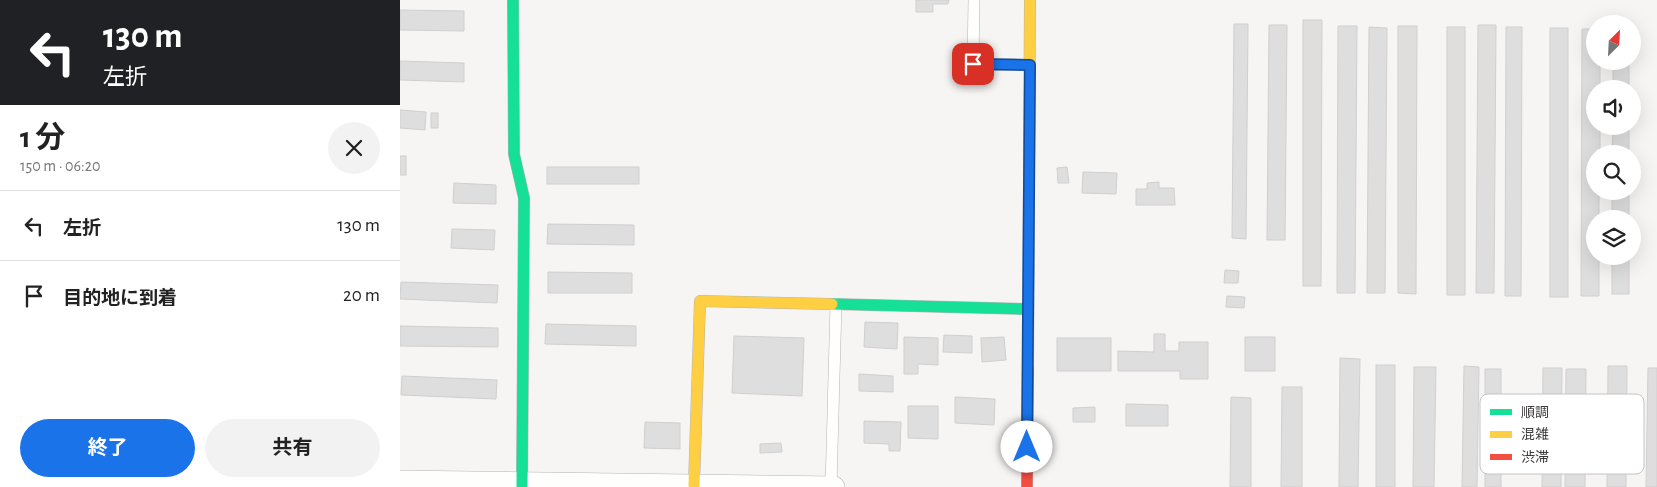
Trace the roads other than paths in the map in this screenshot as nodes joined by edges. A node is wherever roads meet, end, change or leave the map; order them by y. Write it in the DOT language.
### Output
graph roads {
  1 [pos="513,0"];
  2 [pos="974,0"];
  3 [pos="1030,0"];
  4 [pos="1030,65"];
  5 [pos="836,304"];
  6 [pos="1028,309"];
  7 [pos="400,480"];
  8 [pos="522,485"];
  9 [pos="694,485"];
  10 [pos="652,486"];
  11 [pos="787,487"];
  12 [pos="832,487"];
  13 [pos="1027,487"];
  1 -- 8 [label="street"];
  2 -- 4 [label="lane"];
  3 -- 4 [label="street"];
  4 -- 6 [label="street"];
  5 -- 6 [label="street"];
  5 -- 9 [label="street"];
  5 -- 12 [label="lane"];
  6 -- 13 [label="street"];
  7 -- 8 [label="street"];
  8 -- 10 [label="street"];
  9 -- 10 [label="street"];
  9 -- 11 [label="street"];
  11 -- 12 [label="street"];
}
